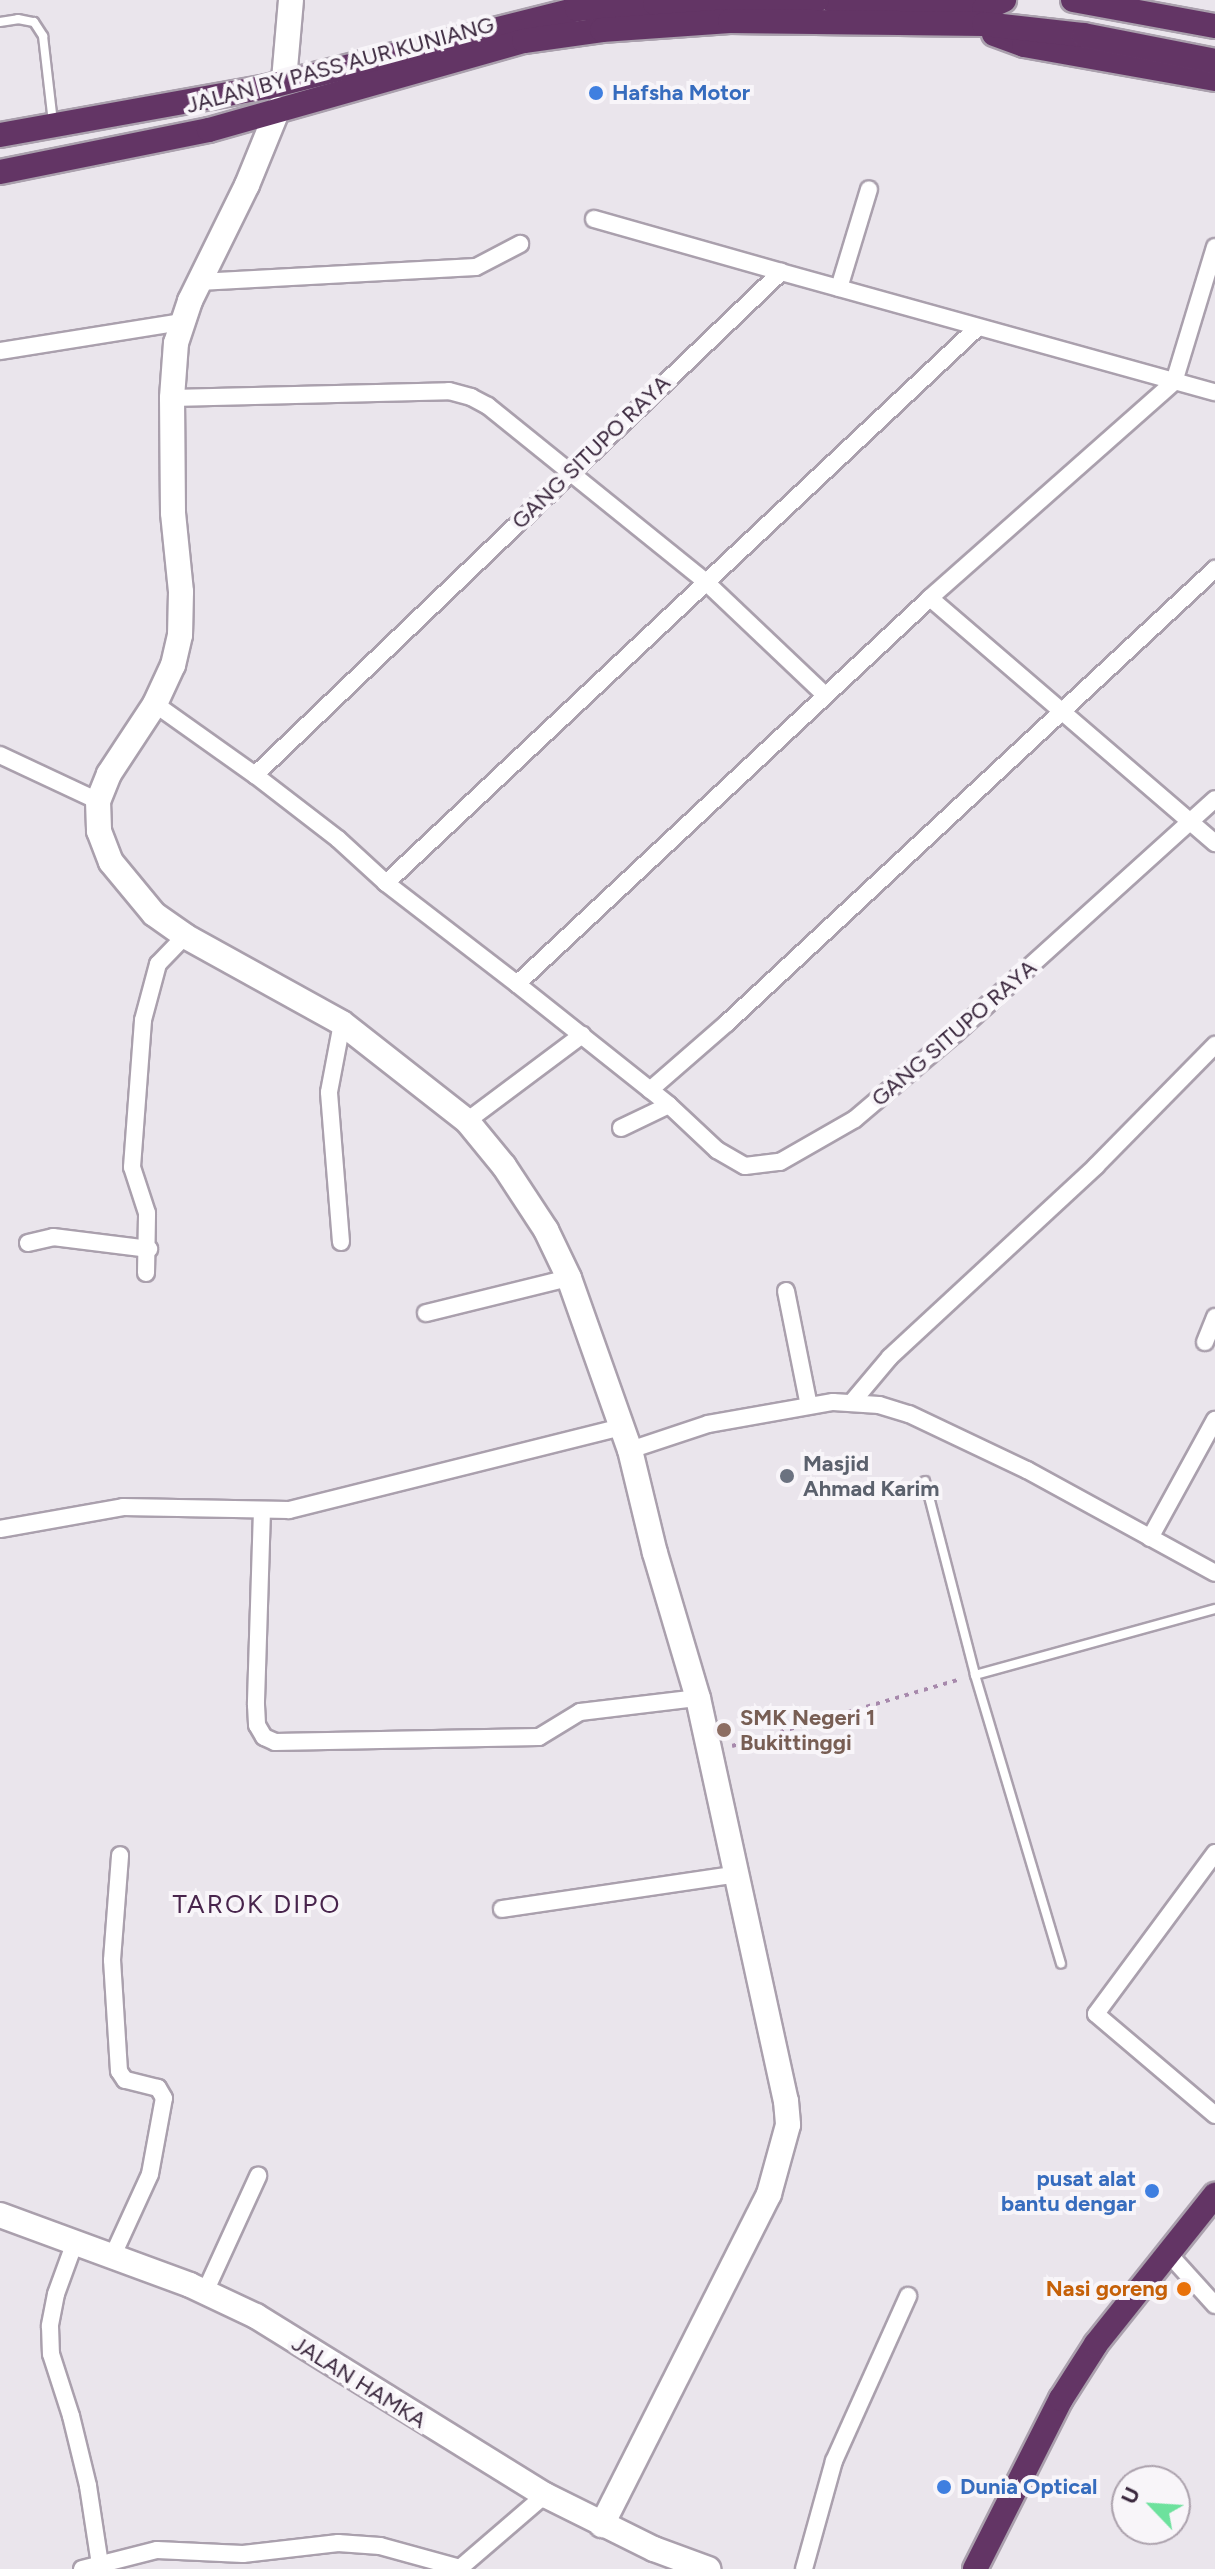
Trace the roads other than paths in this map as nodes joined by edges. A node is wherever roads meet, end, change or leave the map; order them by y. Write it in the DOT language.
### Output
graph roads {
  1 [pos="291,0"];
  2 [pos="817,0"];
  3 [pos="832,0"];
  4 [pos="991,11"];
  5 [pos="1080,18"];
  6 [pos="0,22"];
  7 [pos="1215,26"];
  8 [pos="539,27"];
  9 [pos="1215,45"];
  10 [pos="1215,61"];
  11 [pos="1215,79"];
  12 [pos="284,80"];
  13 [pos="278,109"];
  14 [pos="53,125"];
  15 [pos="0,135"];
  16 [pos="0,172"];
  17 [pos="869,189"];
  18 [pos="594,219"];
  19 [pos="520,244"];
  20 [pos="1215,247"];
  21 [pos="781,272"];
  22 [pos="199,282"];
  23 [pos="839,288"];
  24 [pos="181,322"];
  25 [pos="977,328"];
  26 [pos="0,351"];
  27 [pos="1174,382"];
  28 [pos="1215,392"];
  29 [pos="172,398"];
  30 [pos="570,472"];
  31 [pos="1215,569"];
  32 [pos="707,583"];
  33 [pos="930,598"];
  34 [pos="825,695"];
  35 [pos="155,704"];
  36 [pos="1062,712"];
  37 [pos="0,755"];
  38 [pos="255,775"];
  39 [pos="1215,799"];
  40 [pos="98,801"];
  41 [pos="1191,822"];
  42 [pos="1215,843"];
  43 [pos="386,883"];
  44 [pos="185,936"];
  45 [pos="517,984"];
  46 [pos="342,1023"];
  47 [pos="582,1035"];
  48 [pos="1215,1045"];
  49 [pos="650,1090"];
  50 [pos="669,1105"];
  51 [pos="467,1121"];
  52 [pos="621,1128"];
  53 [pos="341,1242"];
  54 [pos="28,1243"];
  55 [pos="149,1249"];
  56 [pos="146,1273"];
  57 [pos="569,1278"];
  58 [pos="786,1291"];
  59 [pos="426,1313"];
  60 [pos="1215,1317"];
  61 [pos="1205,1342"];
  62 [pos="853,1401"];
  63 [pos="809,1406"];
  64 [pos="1215,1420"];
  65 [pos="622,1427"];
  66 [pos="630,1450"];
  67 [pos="925,1481"];
  68 [pos="262,1510"];
  69 [pos="0,1529"];
  70 [pos="1150,1538"];
  71 [pos="1215,1573"];
  72 [pos="1215,1609"];
  73 [pos="975,1675"];
  74 [pos="698,1698"];
  75 [pos="1215,1853"];
  76 [pos="120,1855"];
  77 [pos="738,1874"];
  78 [pos="502,1909"];
  79 [pos="1061,1963"];
  80 [pos="1215,2115"];
  81 [pos="258,2176"];
  82 [pos="1215,2195"];
  83 [pos="0,2215"];
  84 [pos="75,2242"];
  85 [pos="1168,2253"];
  86 [pos="113,2255"];
  87 [pos="205,2292"];
  88 [pos="908,2296"];
  89 [pos="1215,2305"];
  90 [pos="545,2495"];
  91 [pos="602,2525"];
  92 [pos="100,2564"];
  93 [pos="82,2569"];
  94 [pos="459,2569"];
  95 [pos="708,2569"];
  96 [pos="804,2569"];
  97 [pos="975,2569"];
  1 -- 12 [label="street"];
  2 -- 8 [label="highway, JALAN BY PASS AUR KUNIANG"];
  3 -- 4 [label="highway, JALAN BY PASS AUR KUNIANG"];
  4 -- 5 [label="highway, JALAN BY PASS AUR KUNIANG"];
  4 -- 8 [label="highway, JALAN BY PASS AUR KUNIANG"];
  4 -- 11 [label="highway, JALAN BY PASS AUR KUNIANG"];
  5 -- 7 [label="highway, JALAN BY PASS AUR KUNIANG"];
  5 -- 9 [label="highway, JALAN BY PASS AUR KUNIANG"];
  5 -- 10 [label="highway, JALAN BY PASS AUR KUNIANG"];
  6 -- 14 [label="lane"];
  8 -- 12 [label="highway, JALAN BY PASS AUR KUNIANG"];
  8 -- 13 [label="highway, JALAN BY PASS AUR KUNIANG"];
  12 -- 14 [label="highway, JALAN BY PASS AUR KUNIANG"];
  13 -- 16 [label="highway, JALAN BY PASS AUR KUNIANG"];
  13 -- 22 [label="street"];
  14 -- 15 [label="highway, JALAN BY PASS AUR KUNIANG"];
  17 -- 23 [label="street"];
  18 -- 21 [label="street"];
  19 -- 22 [label="street"];
  20 -- 27 [label="street"];
  21 -- 23 [label="street"];
  21 -- 30 [label="street, GANG SITUPO RAYA"];
  22 -- 24 [label="street"];
  23 -- 25 [label="street"];
  24 -- 26 [label="street"];
  24 -- 29 [label="street"];
  25 -- 27 [label="street"];
  25 -- 32 [label="street"];
  27 -- 28 [label="street"];
  27 -- 33 [label="street"];
  29 -- 30 [label="street"];
  29 -- 35 [label="street"];
  30 -- 32 [label="street"];
  30 -- 38 [label="street, GANG SITUPO RAYA"];
  31 -- 36 [label="street"];
  32 -- 34 [label="street"];
  32 -- 43 [label="street"];
  33 -- 34 [label="street"];
  33 -- 36 [label="street"];
  34 -- 45 [label="street"];
  35 -- 38 [label="street, GANG SITUPO RAYA"];
  35 -- 40 [label="street"];
  36 -- 41 [label="street"];
  36 -- 49 [label="street"];
  37 -- 40 [label="street"];
  38 -- 43 [label="street, GANG SITUPO RAYA"];
  39 -- 41 [label="street, GANG SITUPO RAYA"];
  40 -- 44 [label="street"];
  41 -- 42 [label="street"];
  41 -- 50 [label="street, GANG SITUPO RAYA"];
  43 -- 45 [label="street, GANG SITUPO RAYA"];
  44 -- 46 [label="street"];
  44 -- 55 [label="street"];
  45 -- 47 [label="street, GANG SITUPO RAYA"];
  46 -- 51 [label="street"];
  46 -- 53 [label="street"];
  47 -- 49 [label="street, GANG SITUPO RAYA"];
  47 -- 51 [label="street"];
  48 -- 62 [label="street"];
  49 -- 50 [label="street, GANG SITUPO RAYA"];
  50 -- 52 [label="street"];
  51 -- 57 [label="street"];
  54 -- 55 [label="street"];
  55 -- 56 [label="street"];
  57 -- 59 [label="street"];
  57 -- 65 [label="street"];
  58 -- 63 [label="street"];
  60 -- 61 [label="street"];
  62 -- 63 [label="street"];
  62 -- 70 [label="street"];
  63 -- 66 [label="street"];
  64 -- 70 [label="street"];
  65 -- 66 [label="street"];
  65 -- 68 [label="street"];
  66 -- 74 [label="street"];
  67 -- 73 [label="lane"];
  68 -- 69 [label="street"];
  68 -- 74 [label="street"];
  70 -- 71 [label="street"];
  72 -- 73 [label="lane"];
  73 -- 79 [label="lane"];
  74 -- 77 [label="street"];
  75 -- 80 [label="street"];
  76 -- 86 [label="street"];
  77 -- 78 [label="street"];
  77 -- 91 [label="street"];
  81 -- 87 [label="street"];
  82 -- 85 [label="highway"];
  83 -- 84 [label="street, JALAN HAMKA"];
  84 -- 86 [label="street, JALAN HAMKA"];
  84 -- 92 [label="street"];
  85 -- 89 [label="street"];
  85 -- 97 [label="highway"];
  86 -- 87 [label="street, JALAN HAMKA"];
  87 -- 90 [label="street, JALAN HAMKA"];
  88 -- 96 [label="street"];
  90 -- 91 [label="street, JALAN HAMKA"];
  90 -- 94 [label="street"];
  91 -- 95 [label="street, JALAN HAMKA"];
  92 -- 93 [label="street"];
  92 -- 94 [label="street"];
}
